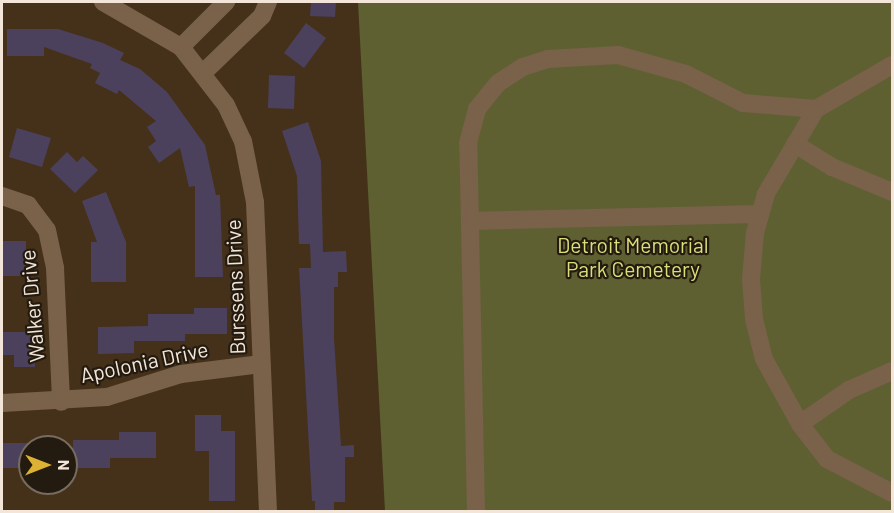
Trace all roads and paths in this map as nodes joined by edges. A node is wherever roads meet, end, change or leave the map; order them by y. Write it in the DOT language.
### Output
graph roads {
  1 [pos="103,2"];
  2 [pos="226,2"];
  3 [pos="268,2"];
  4 [pos="181,47"];
  5 [pos="892,65"];
  6 [pos="204,72"];
  7 [pos="816,109"];
  8 [pos="795,144"];
  9 [pos="892,192"];
  10 [pos="2,196"];
  11 [pos="759,214"];
  12 [pos="471,221"];
  13 [pos="261,364"];
  14 [pos="892,371"];
  15 [pos="61,402"];
  16 [pos="2,403"];
  17 [pos="801,424"];
  18 [pos="892,493"];
  19 [pos="268,512"];
  20 [pos="476,512"];
  1 -- 4 [label="street, Burssens Drive"];
  2 -- 4 [label="street"];
  3 -- 6 [label="street"];
  4 -- 6 [label="street, Burssens Drive"];
  5 -- 7 [label="street"];
  6 -- 13 [label="street, Burssens Drive"];
  7 -- 8 [label="street"];
  7 -- 12 [label="street"];
  8 -- 9 [label="street"];
  8 -- 11 [label="street"];
  10 -- 15 [label="street, Walker Drive"];
  11 -- 12 [label="street"];
  11 -- 17 [label="street"];
  12 -- 20 [label="street"];
  13 -- 15 [label="street, Apolonia Drive"];
  13 -- 19 [label="street, Burssens Drive"];
  14 -- 17 [label="street"];
  15 -- 16 [label="street, Apolonia Drive"];
  17 -- 18 [label="street"];
}
